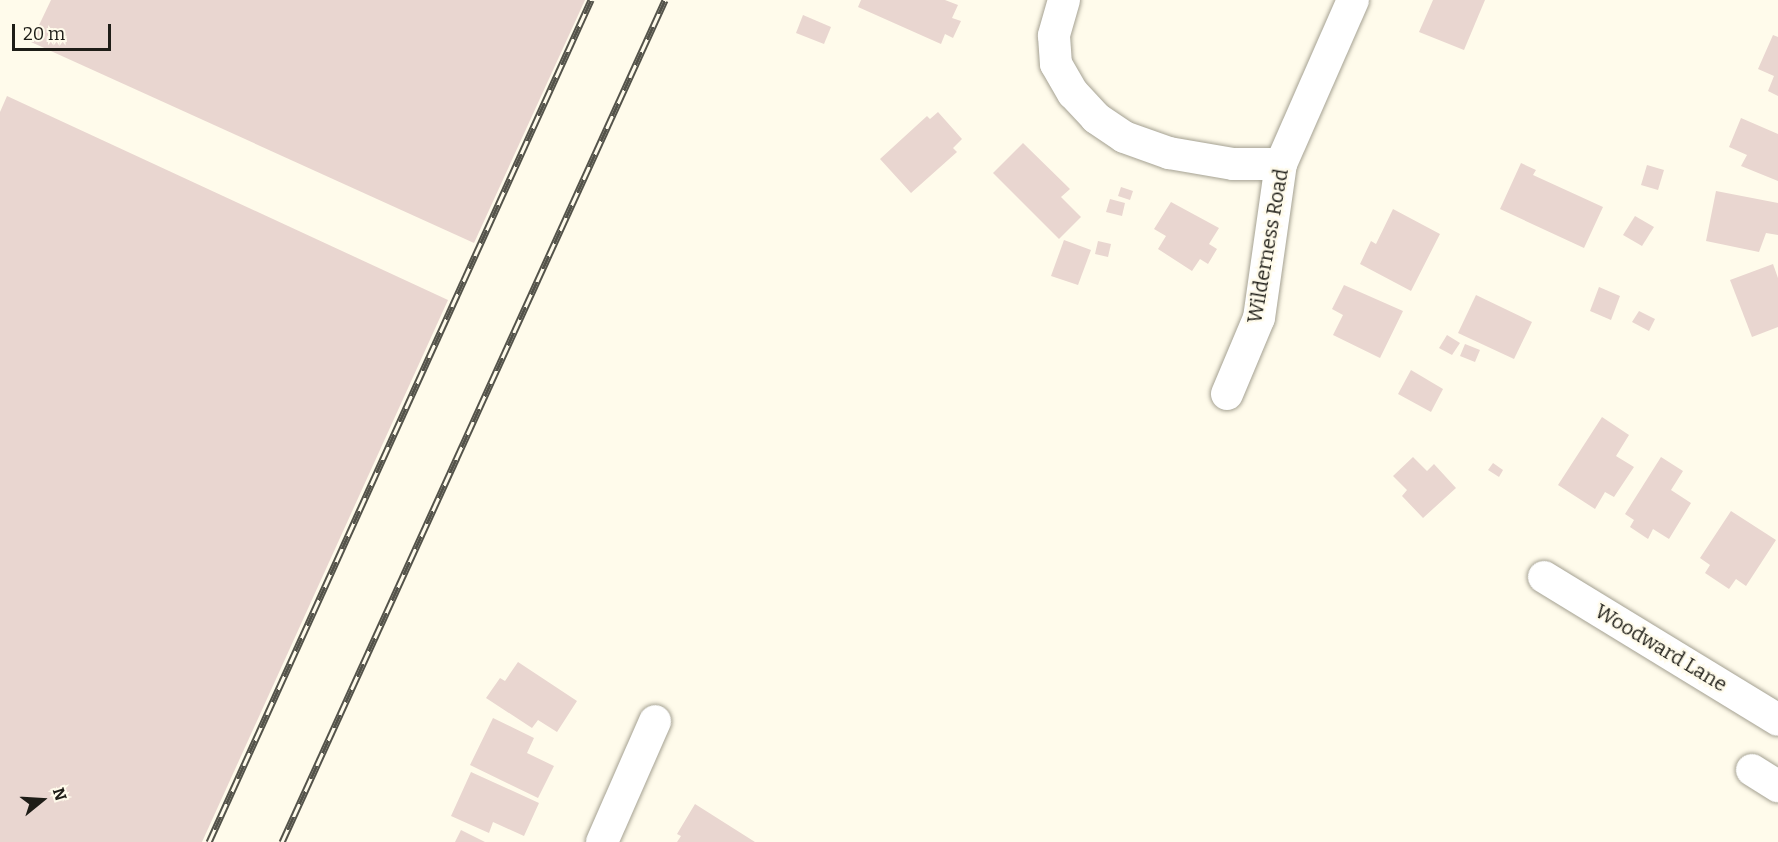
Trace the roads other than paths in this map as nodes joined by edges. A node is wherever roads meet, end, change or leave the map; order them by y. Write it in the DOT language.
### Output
graph roads {
  1 [pos="1064,0"];
  2 [pos="1353,0"];
  3 [pos="1281,164"];
  4 [pos="1227,394"];
  5 [pos="1544,577"];
  6 [pos="1778,720"];
  7 [pos="655,721"];
  8 [pos="602,842"];
  1 -- 3 [label="street"];
  2 -- 3 [label="street, Wilderness Road"];
  3 -- 4 [label="street, Wilderness Road"];
  5 -- 6 [label="street, Woodward Lane"];
  7 -- 8 [label="street"];
}
